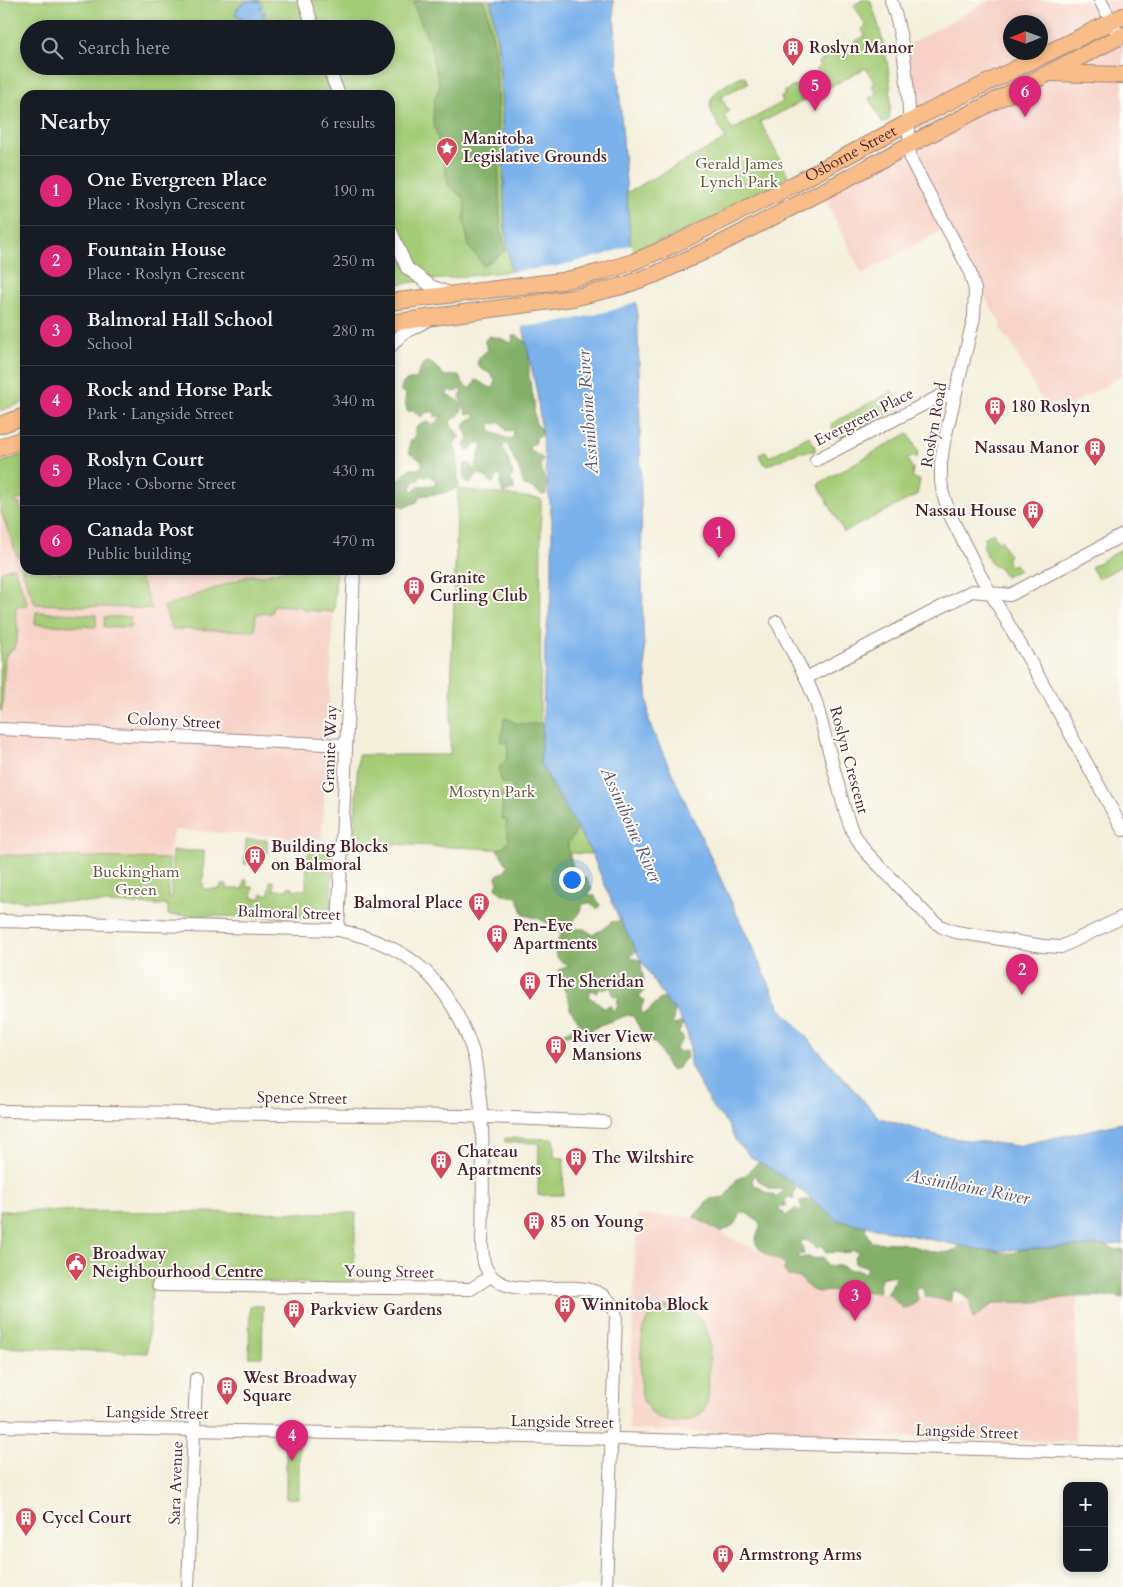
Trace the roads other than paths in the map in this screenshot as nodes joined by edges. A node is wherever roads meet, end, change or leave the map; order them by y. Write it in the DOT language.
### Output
graph roads {
  1 [pos="304,0"];
  2 [pos="890,0"];
  3 [pos="1100,0"];
  4 [pos="1117,18"];
  5 [pos="311,20"];
  6 [pos="1122,39"];
  7 [pos="1049,73"];
  8 [pos="331,75"];
  9 [pos="1123,75"];
  10 [pos="336,90"];
  11 [pos="909,122"];
  12 [pos="909,145"];
  13 [pos="395,242"];
  14 [pos="455,294"];
  15 [pos="395,301"];
  16 [pos="435,316"];
  17 [pos="395,322"];
  18 [pos="395,342"];
  19 [pos="954,398"];
  20 [pos="20,418"];
  21 [pos="0,425"];
  22 [pos="20,440"];
  23 [pos="0,448"];
  24 [pos="816,460"];
  25 [pos="1123,535"];
  26 [pos="354,575"];
  27 [pos="991,592"];
  28 [pos="777,622"];
  29 [pos="806,678"];
  30 [pos="0,729"];
  31 [pos="346,745"];
  32 [pos="1123,830"];
  33 [pos="1123,917"];
  34 [pos="0,921"];
  35 [pos="338,930"];
  36 [pos="0,1111"];
  37 [pos="481,1116"];
  38 [pos="604,1122"];
  39 [pos="491,1276"];
  40 [pos="158,1285"];
  41 [pos="196,1379"];
  42 [pos="0,1426"];
  43 [pos="194,1430"];
  44 [pos="612,1439"];
  45 [pos="1123,1453"];
  46 [pos="188,1587"];
  47 [pos="606,1587"];
  1 -- 5 [label="street"];
  2 -- 11 [label="street, Roslyn Road"];
  3 -- 4 [label="street"];
  4 -- 6 [label="street"];
  4 -- 11 [label="main road, Osborne Street"];
  6 -- 7 [label="main road, Osborne Street"];
  7 -- 9 [label="main road"];
  7 -- 12 [label="main road, Osborne Street"];
  8 -- 10 [label="street"];
  11 -- 12 [label="street, Roslyn Road"];
  11 -- 14 [label="main road, Osborne Street"];
  12 -- 16 [label="main road, Osborne Street"];
  12 -- 19 [label="street, Roslyn Road"];
  13 -- 14 [label="street"];
  14 -- 15 [label="main road, Osborne Street"];
  16 -- 17 [label="main road, Osborne Street"];
  16 -- 18 [label="street"];
  19 -- 24 [label="street, Evergreen Place"];
  19 -- 27 [label="street, Roslyn Road"];
  20 -- 21 [label="main road"];
  22 -- 23 [label="main road"];
  25 -- 27 [label="street"];
  26 -- 31 [label="street, Granite Way"];
  27 -- 29 [label="street"];
  27 -- 32 [label="street, Roslyn Road"];
  28 -- 29 [label="street, Roslyn Crescent"];
  29 -- 33 [label="street, Roslyn Crescent"];
  30 -- 31 [label="street, Colony Street"];
  31 -- 35 [label="street, Granite Way"];
  34 -- 35 [label="street, Balmoral Street"];
  35 -- 37 [label="street, Balmoral Street"];
  36 -- 37 [label="street, Spence Street"];
  37 -- 38 [label="street, Spence Street"];
  37 -- 39 [label="street, Balmoral Street"];
  39 -- 40 [label="street, Young Street"];
  39 -- 44 [label="street"];
  41 -- 43 [label="street, Sara Avenue"];
  42 -- 43 [label="street, Langside Street"];
  43 -- 44 [label="street, Langside Street"];
  43 -- 46 [label="street, Sara Avenue"];
  44 -- 45 [label="street, Langside Street"];
  44 -- 47 [label="street"];
}
